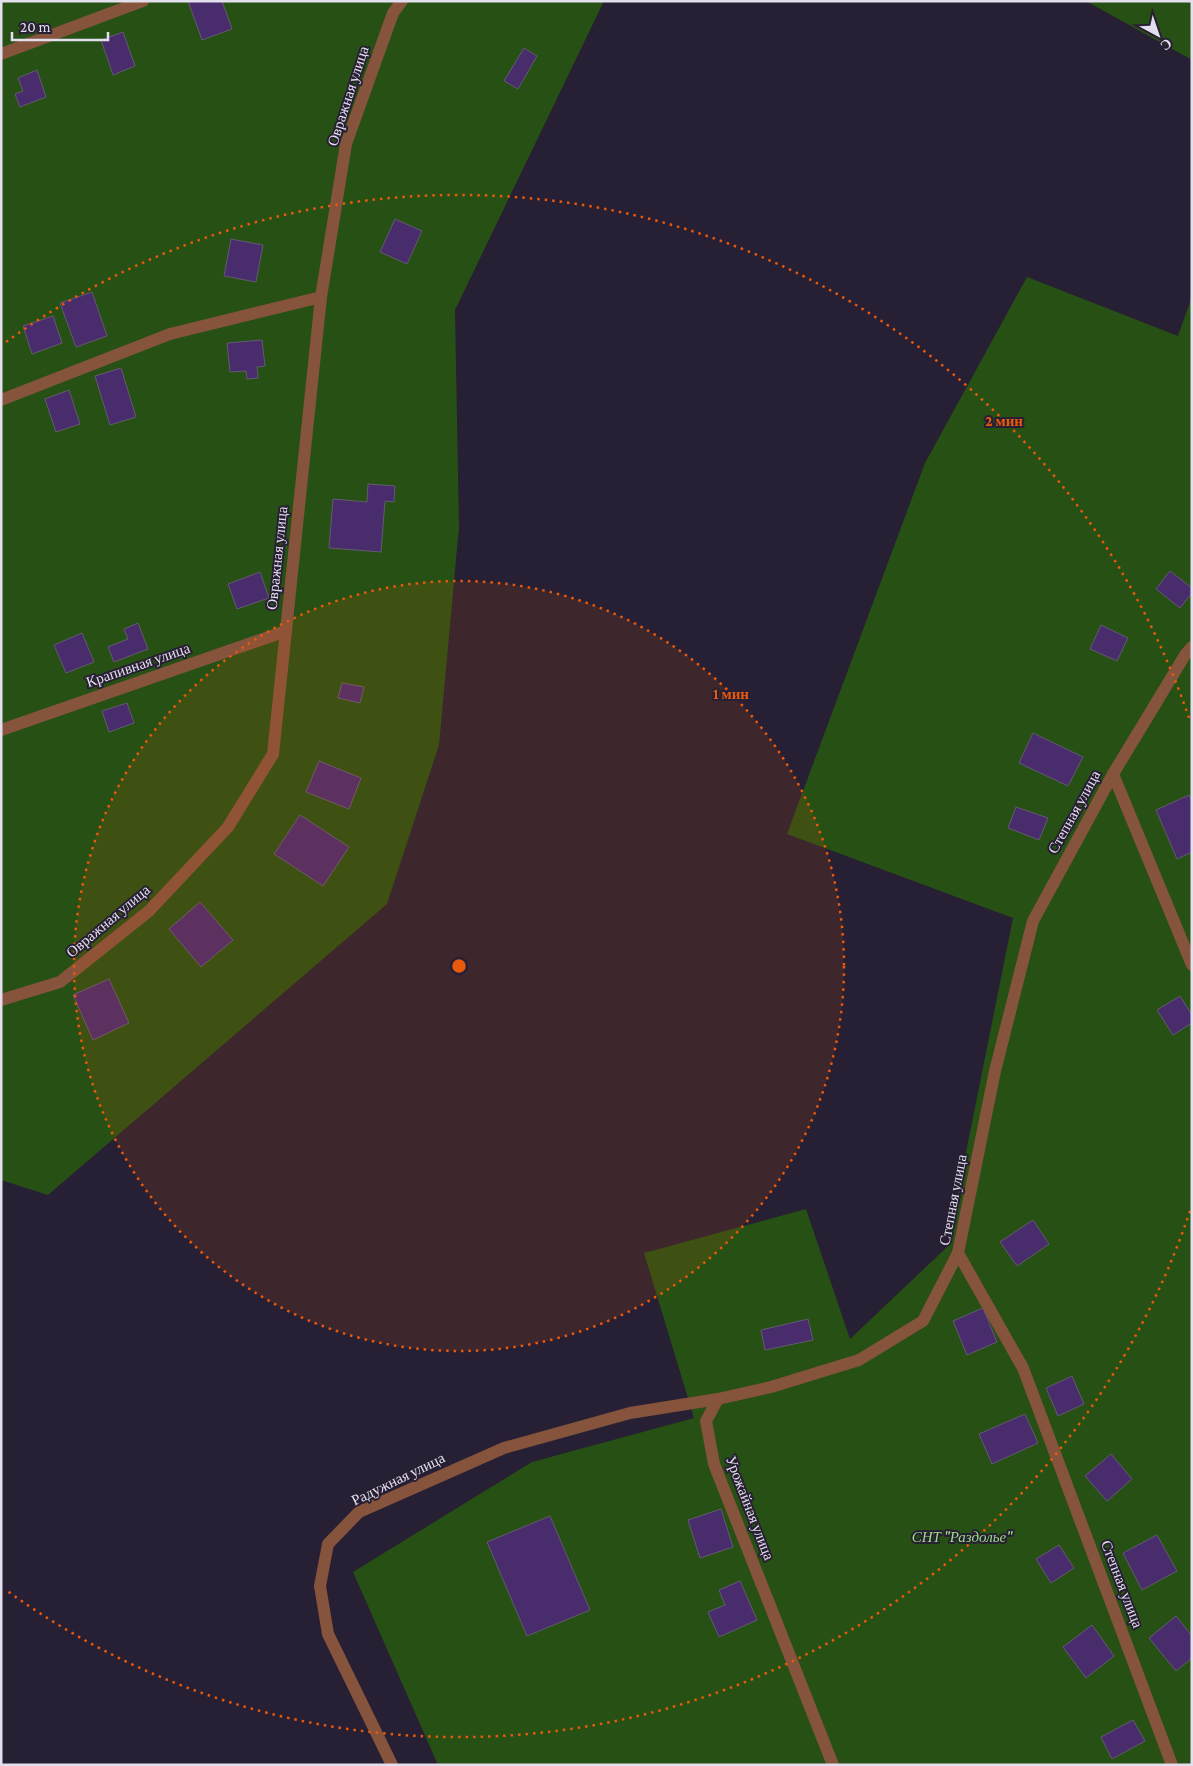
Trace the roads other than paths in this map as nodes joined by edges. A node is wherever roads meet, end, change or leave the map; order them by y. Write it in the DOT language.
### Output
graph roads {
  1 [pos="143,1"];
  2 [pos="402,1"];
  3 [pos="1,54"];
  4 [pos="321,297"];
  5 [pos="1,400"];
  6 [pos="286,631"];
  7 [pos="1192,647"];
  8 [pos="1,730"];
  9 [pos="1113,774"];
  10 [pos="1192,966"];
  11 [pos="1,1000"];
  12 [pos="958,1253"];
  13 [pos="718,1399"];
  14 [pos="392,1765"];
  15 [pos="833,1765"];
  16 [pos="1172,1765"];
  1 -- 3 [label="street"];
  2 -- 4 [label="street, Овражная улица"];
  4 -- 5 [label="street"];
  4 -- 6 [label="street, Овражная улица"];
  6 -- 8 [label="street, Крапивная улица"];
  6 -- 11 [label="street, Овражная улица"];
  7 -- 9 [label="street, Степная улица"];
  9 -- 10 [label="street"];
  9 -- 12 [label="street, Степная улица"];
  12 -- 13 [label="street"];
  12 -- 16 [label="street, Степная улица"];
  13 -- 14 [label="street, Радужная улица"];
  13 -- 15 [label="street, Урожайная улица"];
}
